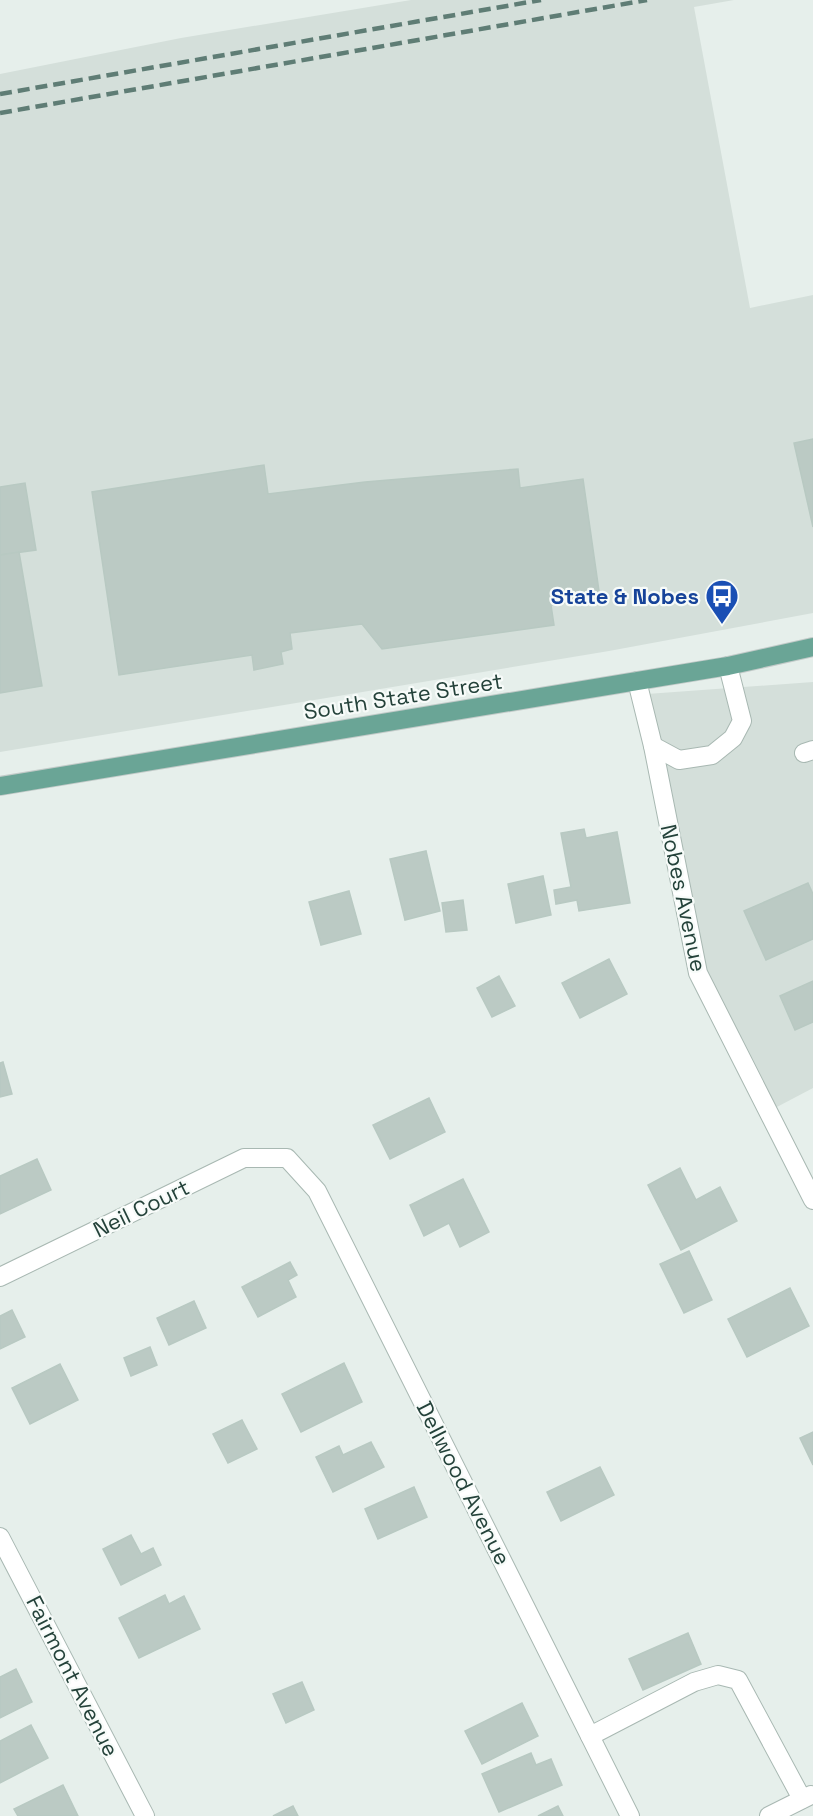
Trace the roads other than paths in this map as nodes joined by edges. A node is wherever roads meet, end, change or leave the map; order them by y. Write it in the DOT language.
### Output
graph roads {
  1 [pos="813,647"];
  2 [pos="728,666"];
  3 [pos="637,681"];
  4 [pos="653,746"];
  5 [pos="0,786"];
  6 [pos="287,1158"];
  7 [pos="813,1200"];
  8 [pos="0,1277"];
  9 [pos="0,1537"];
  10 [pos="590,1736"];
  11 [pos="808,1797"];
  12 [pos="145,1816"];
  13 [pos="630,1816"];
  14 [pos="769,1816"];
  1 -- 2 [label="main road, South State Street"];
  2 -- 3 [label="main road, South State Street"];
  2 -- 4 [label="street"];
  3 -- 4 [label="street, Nobes Avenue"];
  3 -- 5 [label="main road, South State Street"];
  4 -- 7 [label="street, Nobes Avenue"];
  6 -- 8 [label="street, Neil Court"];
  6 -- 10 [label="street, Dellwood Avenue"];
  9 -- 12 [label="street, Fairmont Avenue"];
  10 -- 11 [label="street"];
  10 -- 13 [label="street, Dellwood Avenue"];
  11 -- 14 [label="street"];
}
